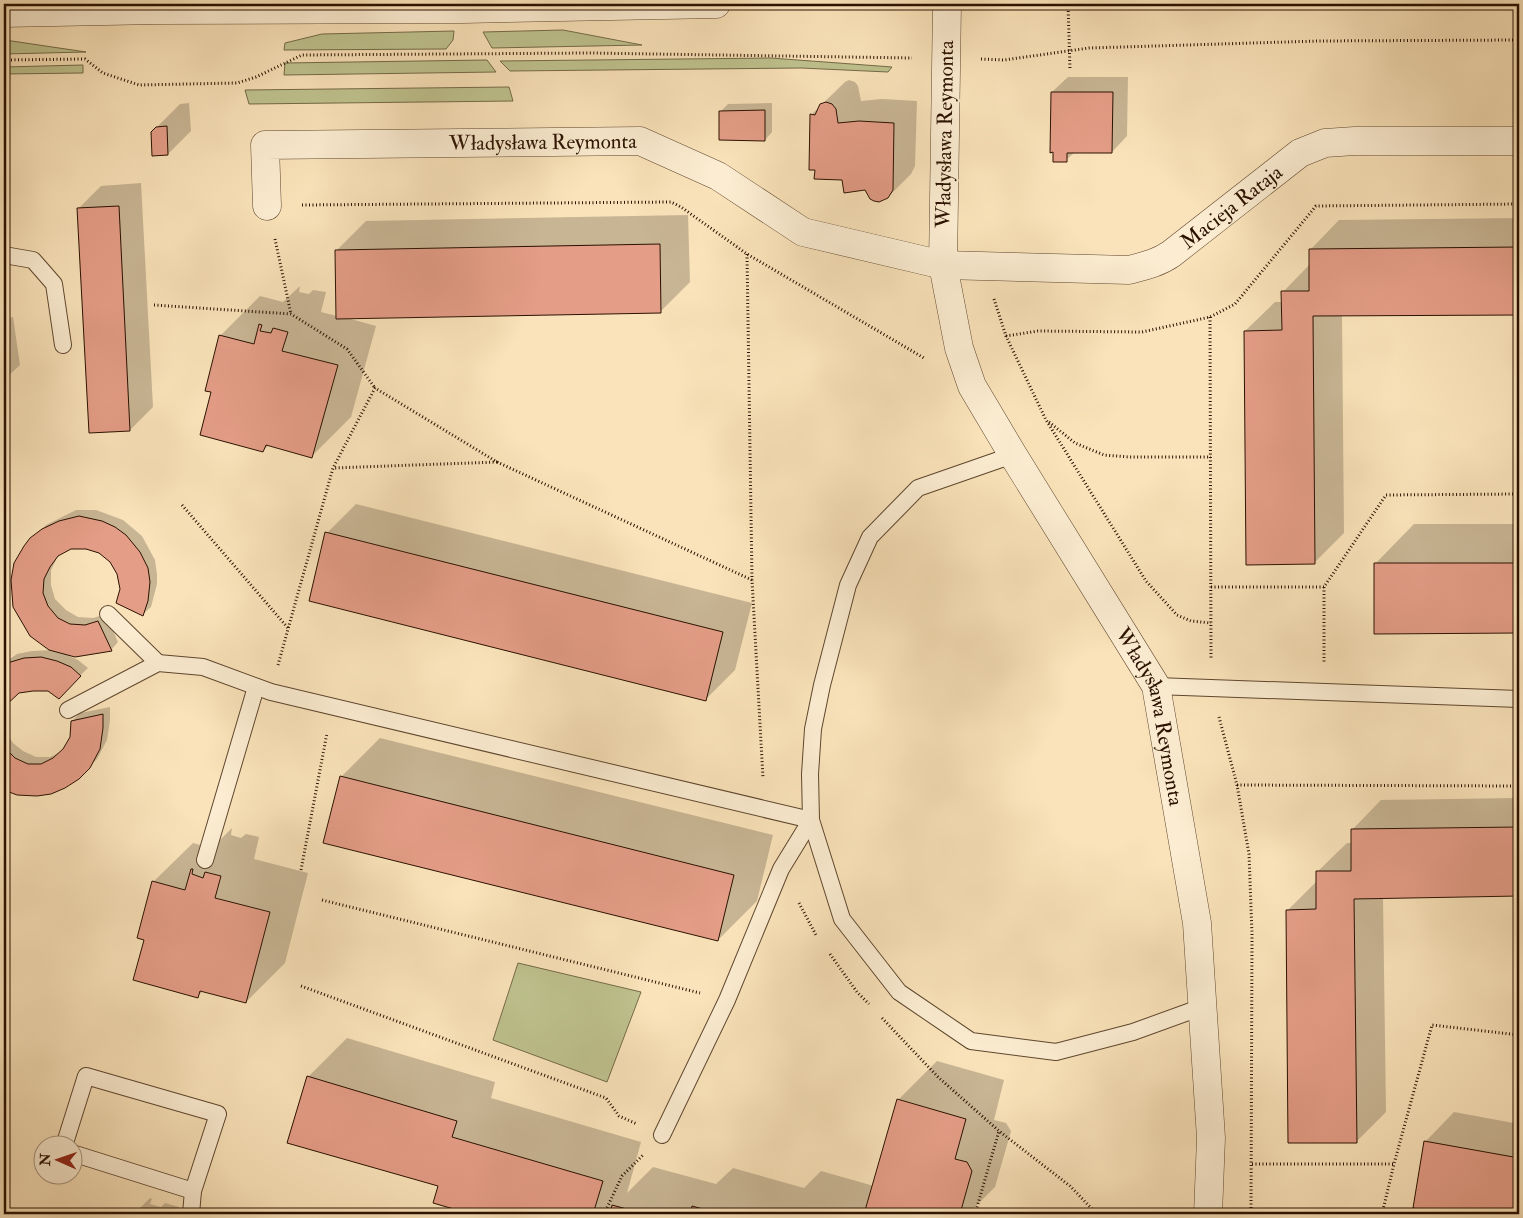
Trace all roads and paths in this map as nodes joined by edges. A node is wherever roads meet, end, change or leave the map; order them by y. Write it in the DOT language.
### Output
graph roads {
  1 [pos="716,4"];
  2 [pos="946,4"];
  3 [pos="1068,4"];
  4 [pos="4,13"];
  5 [pos="1519,40"];
  6 [pos="1070,51"];
  7 [pos="853,56"];
  8 [pos="4,60"];
  9 [pos="1070,70"];
  10 [pos="1519,141"];
  11 [pos="1519,204"];
  12 [pos="267,206"];
  13 [pos="4,255"];
  14 [pos="942,265"];
  15 [pos="982,265"];
  16 [pos="154,305"];
  17 [pos="292,314"];
  18 [pos="1210,318"];
  19 [pos="1006,336"];
  20 [pos="63,346"];
  21 [pos="924,358"];
  22 [pos="375,388"];
  23 [pos="1046,420"];
  24 [pos="1012,455"];
  25 [pos="1210,456"];
  26 [pos="497,462"];
  27 [pos="333,468"];
  28 [pos="1519,494"];
  29 [pos="182,505"];
  30 [pos="752,580"];
  31 [pos="1210,587"];
  32 [pos="1324,587"];
  33 [pos="108,614"];
  34 [pos="1211,623"];
  35 [pos="288,628"];
  36 [pos="158,663"];
  37 [pos="1156,686"];
  38 [pos="1211,688"];
  39 [pos="264,689"];
  40 [pos="1324,692"];
  41 [pos="1519,699"];
  42 [pos="68,710"];
  43 [pos="328,730"];
  44 [pos="1237,785"];
  45 [pos="1519,786"];
  46 [pos="811,820"];
  47 [pos="205,860"];
  48 [pos="301,870"];
  49 [pos="322,900"];
  50 [pos="301,986"];
  51 [pos="727,1000"];
  52 [pos="1202,1007"];
  53 [pos="1519,1035"];
  54 [pos="999,1131"];
  55 [pos="67,1136"];
  56 [pos="662,1136"];
  57 [pos="82,1156"];
  58 [pos="1252,1164"];
  59 [pos="1394,1164"];
  60 [pos="193,1191"];
  61 [pos="976,1212"];
  62 [pos="191,1214"];
  63 [pos="604,1214"];
  64 [pos="986,1214"];
  65 [pos="1208,1214"];
  66 [pos="1251,1214"];
  67 [pos="1382,1214"];
  1 -- 4 [label="street"];
  2 -- 14 [label="street, Władysława Reymonta"];
  3 -- 6 [label="path"];
  5 -- 6 [label="path"];
  6 -- 9 [label="path"];
  7 -- 8 [label="path"];
  10 -- 15 [label="street, Macieja Rataja"];
  11 -- 18 [label="path"];
  12 -- 14 [label="street, Władysława Reymonta"];
  12 -- 17 [label="path"];
  12 -- 21 [label="path"];
  13 -- 20 [label="lane"];
  14 -- 15 [label="street, Macieja Rataja"];
  14 -- 24 [label="street, Władysława Reymonta"];
  15 -- 19 [label="path"];
  16 -- 17 [label="path"];
  17 -- 22 [label="path"];
  18 -- 19 [label="path"];
  18 -- 25 [label="path"];
  19 -- 23 [label="path"];
  22 -- 26 [label="path"];
  22 -- 27 [label="path"];
  23 -- 25 [label="path"];
  23 -- 34 [label="path"];
  24 -- 37 [label="street, Władysława Reymonta"];
  24 -- 46 [label="lane"];
  25 -- 31 [label="path"];
  26 -- 27 [label="path"];
  26 -- 30 [label="path"];
  27 -- 35 [label="path"];
  28 -- 32 [label="path"];
  29 -- 35 [label="path"];
  31 -- 32 [label="path"];
  31 -- 34 [label="path"];
  32 -- 40 [label="path"];
  33 -- 36 [label="lane"];
  34 -- 38 [label="path"];
  35 -- 39 [label="path"];
  36 -- 39 [label="lane"];
  36 -- 42 [label="lane"];
  37 -- 38 [label="lane"];
  37 -- 52 [label="street, Władysława Reymonta"];
  38 -- 40 [label="lane"];
  38 -- 44 [label="path"];
  39 -- 46 [label="lane"];
  39 -- 47 [label="lane"];
  40 -- 41 [label="lane"];
  43 -- 48 [label="path"];
  44 -- 45 [label="path"];
  44 -- 58 [label="path"];
  46 -- 51 [label="lane"];
  46 -- 52 [label="lane"];
  49 -- 51 [label="path"];
  50 -- 56 [label="path"];
  51 -- 56 [label="lane"];
  52 -- 65 [label="street, Władysława Reymonta"];
  53 -- 59 [label="path"];
  54 -- 61 [label="path"];
  55 -- 60 [label="lane"];
  56 -- 63 [label="path"];
  57 -- 60 [label="lane"];
  58 -- 59 [label="path"];
  58 -- 66 [label="path"];
  59 -- 67 [label="path"];
  60 -- 62 [label="lane"];
  61 -- 64 [label="path"];
}
